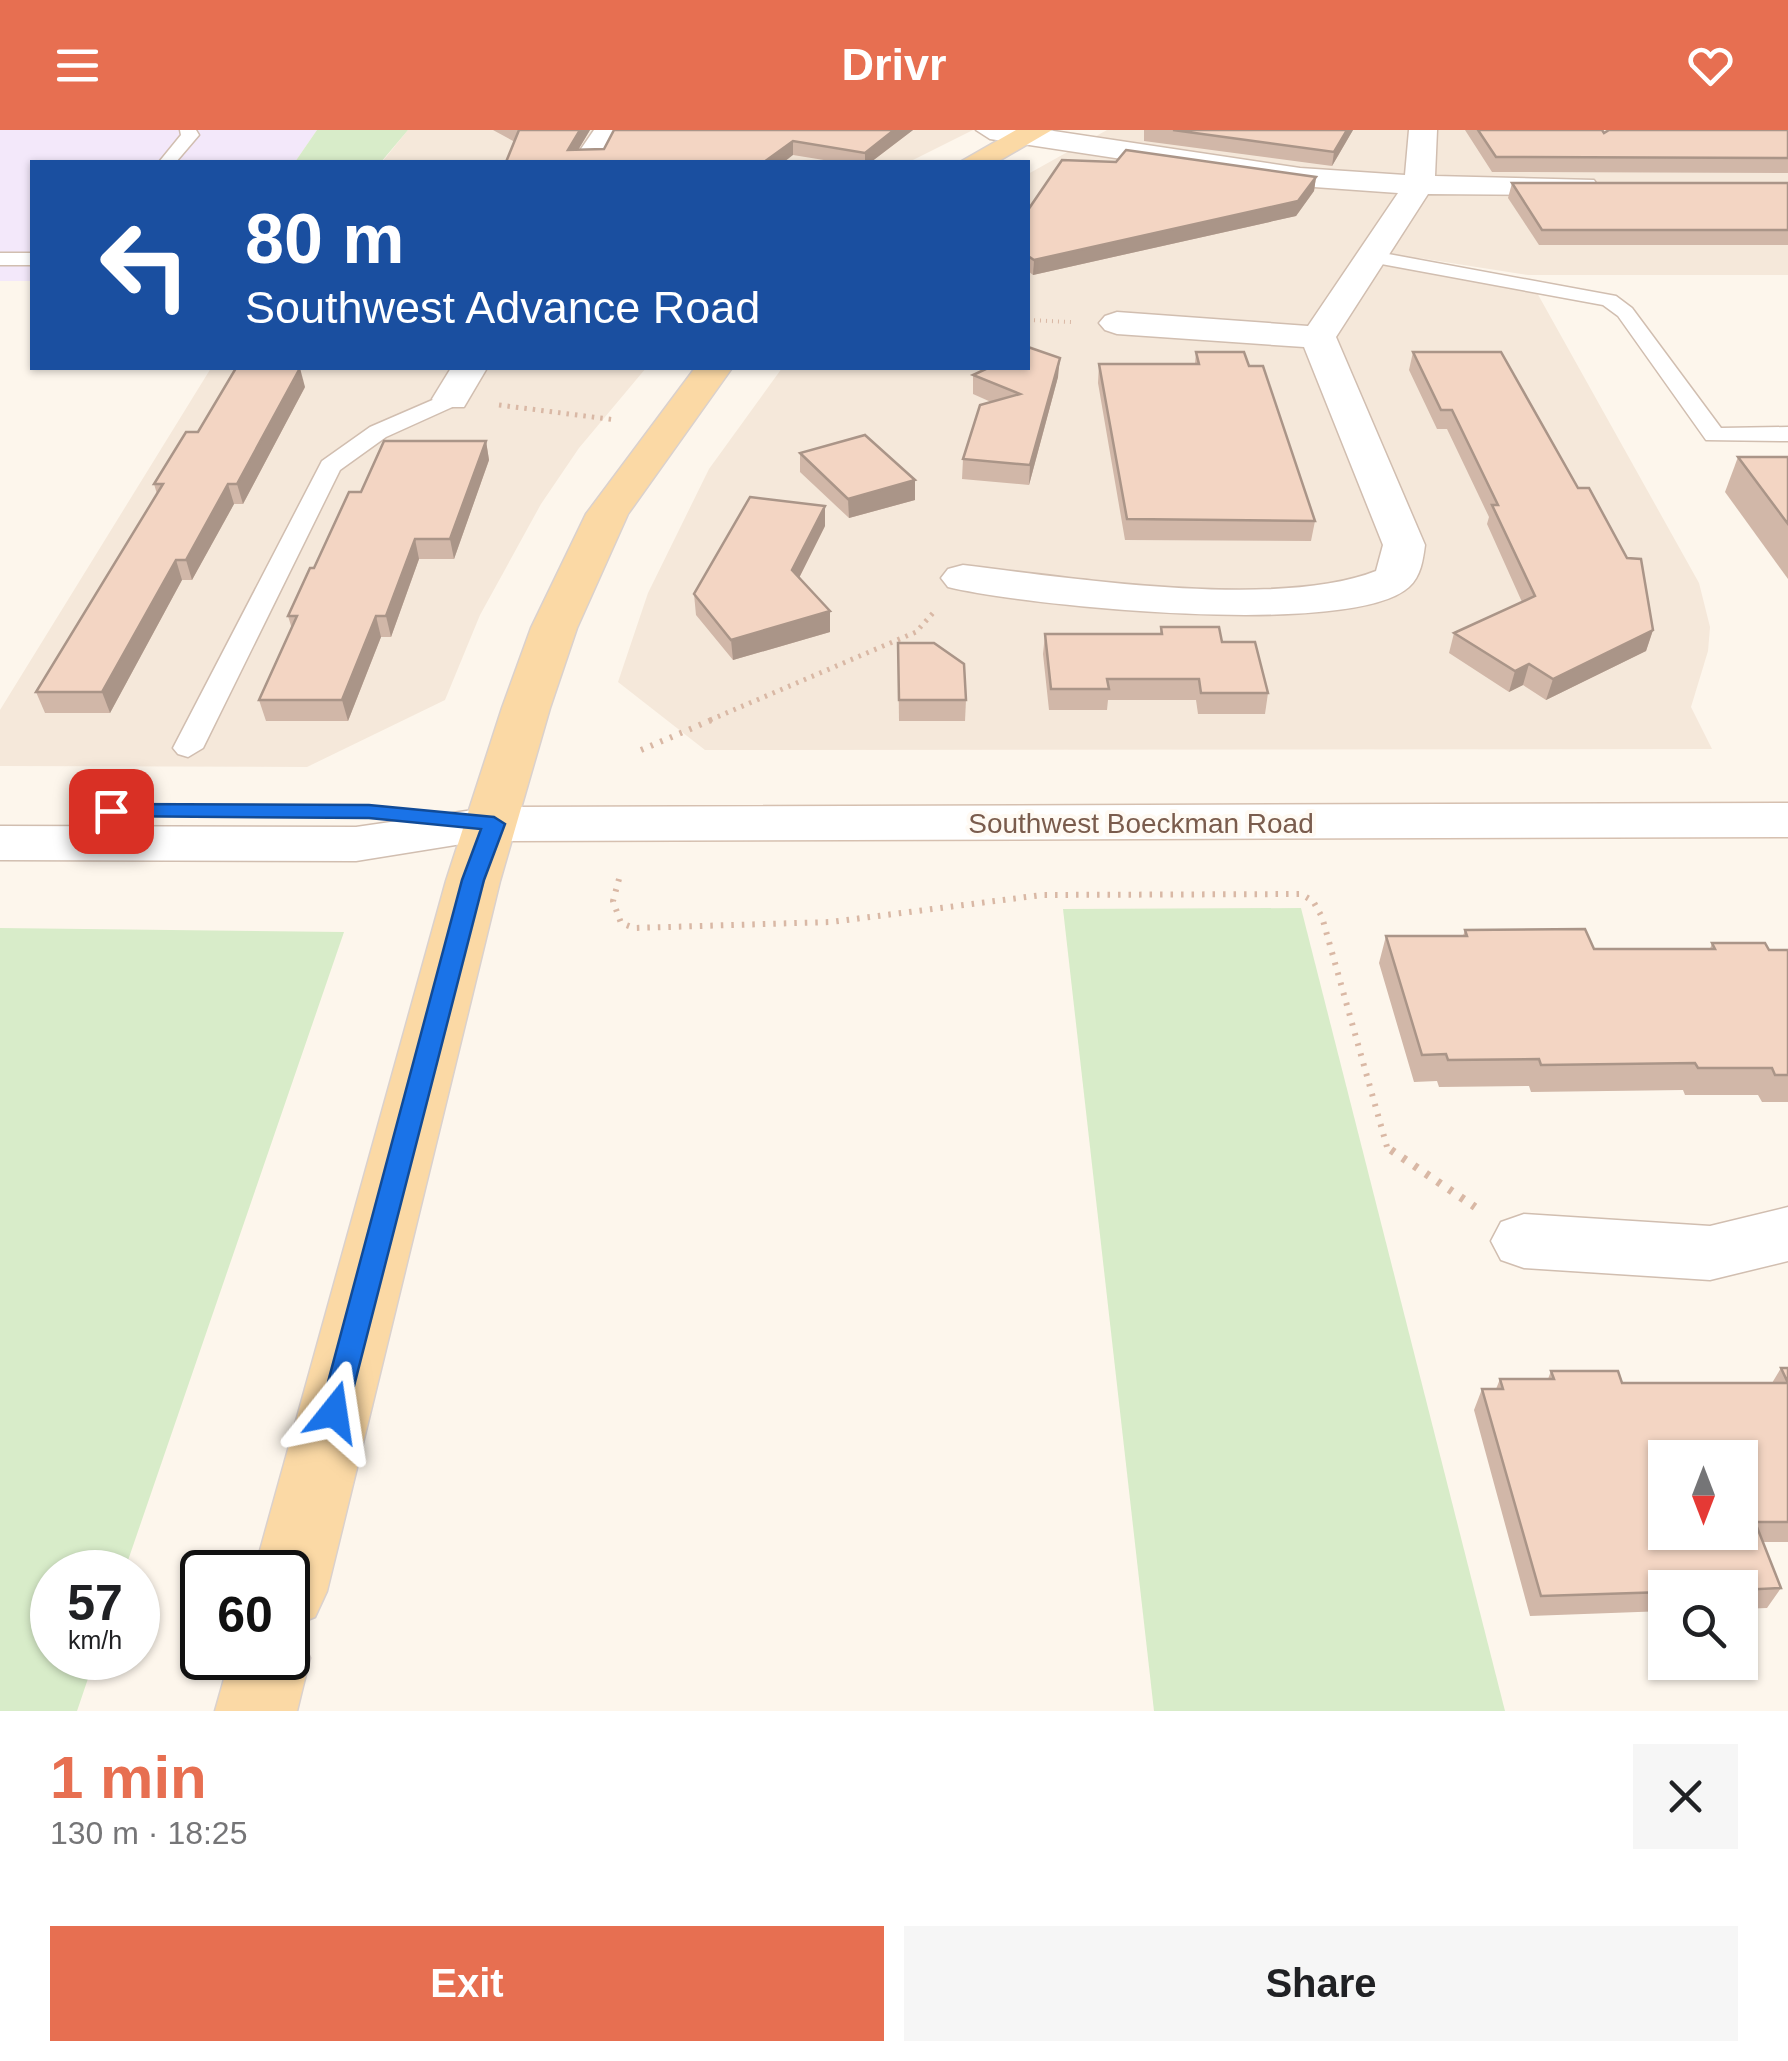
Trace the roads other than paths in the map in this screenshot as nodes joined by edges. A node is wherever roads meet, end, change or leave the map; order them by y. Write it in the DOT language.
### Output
graph roads {
  1 [pos="188,130"];
  2 [pos="608,130"];
  3 [pos="990,130"];
  4 [pos="1424,130"];
  5 [pos="1033,133"];
  6 [pos="169,160"];
  7 [pos="589,160"];
  8 [pos="979,160"];
  9 [pos="1419,186"];
  10 [pos="1617,186"];
  11 [pos="1372,257"];
  12 [pos="0,259"];
  13 [pos="30,259"];
  14 [pos="1118,323"];
  15 [pos="1318,337"];
  16 [pos="712,370"];
  17 [pos="460,383"];
  18 [pos="1788,434"];
  19 [pos="963,578"];
  20 [pos="188,748"];
  21 [pos="0,811"];
  22 [pos="1788,820"];
  23 [pos="494,824"];
  24 [pos="0,842"];
  25 [pos="1788,1234"];
  26 [pos="1524,1241"];
  27 [pos="299,1550"];
  28 [pos="264,1680"];
  29 [pos="256,1711"];
  1 -- 6 [label="lane"];
  2 -- 7 [label="street"];
  3 -- 5 [label="street"];
  4 -- 9 [label="street"];
  5 -- 8 [label="main road"];
  5 -- 9 [label="street"];
  9 -- 10 [label="street"];
  9 -- 11 [label="street"];
  11 -- 15 [label="street"];
  11 -- 18 [label="lane"];
  12 -- 13 [label="lane"];
  14 -- 15 [label="street"];
  15 -- 19 [label="street"];
  16 -- 23 [label="main road"];
  17 -- 20 [label="lane"];
  21 -- 23 [label="street"];
  22 -- 23 [label="street, Southwest Boeckman Road"];
  23 -- 24 [label="street"];
  23 -- 27 [label="main road"];
  25 -- 26 [label="street"];
  28 -- 29 [label="main road"];
}
